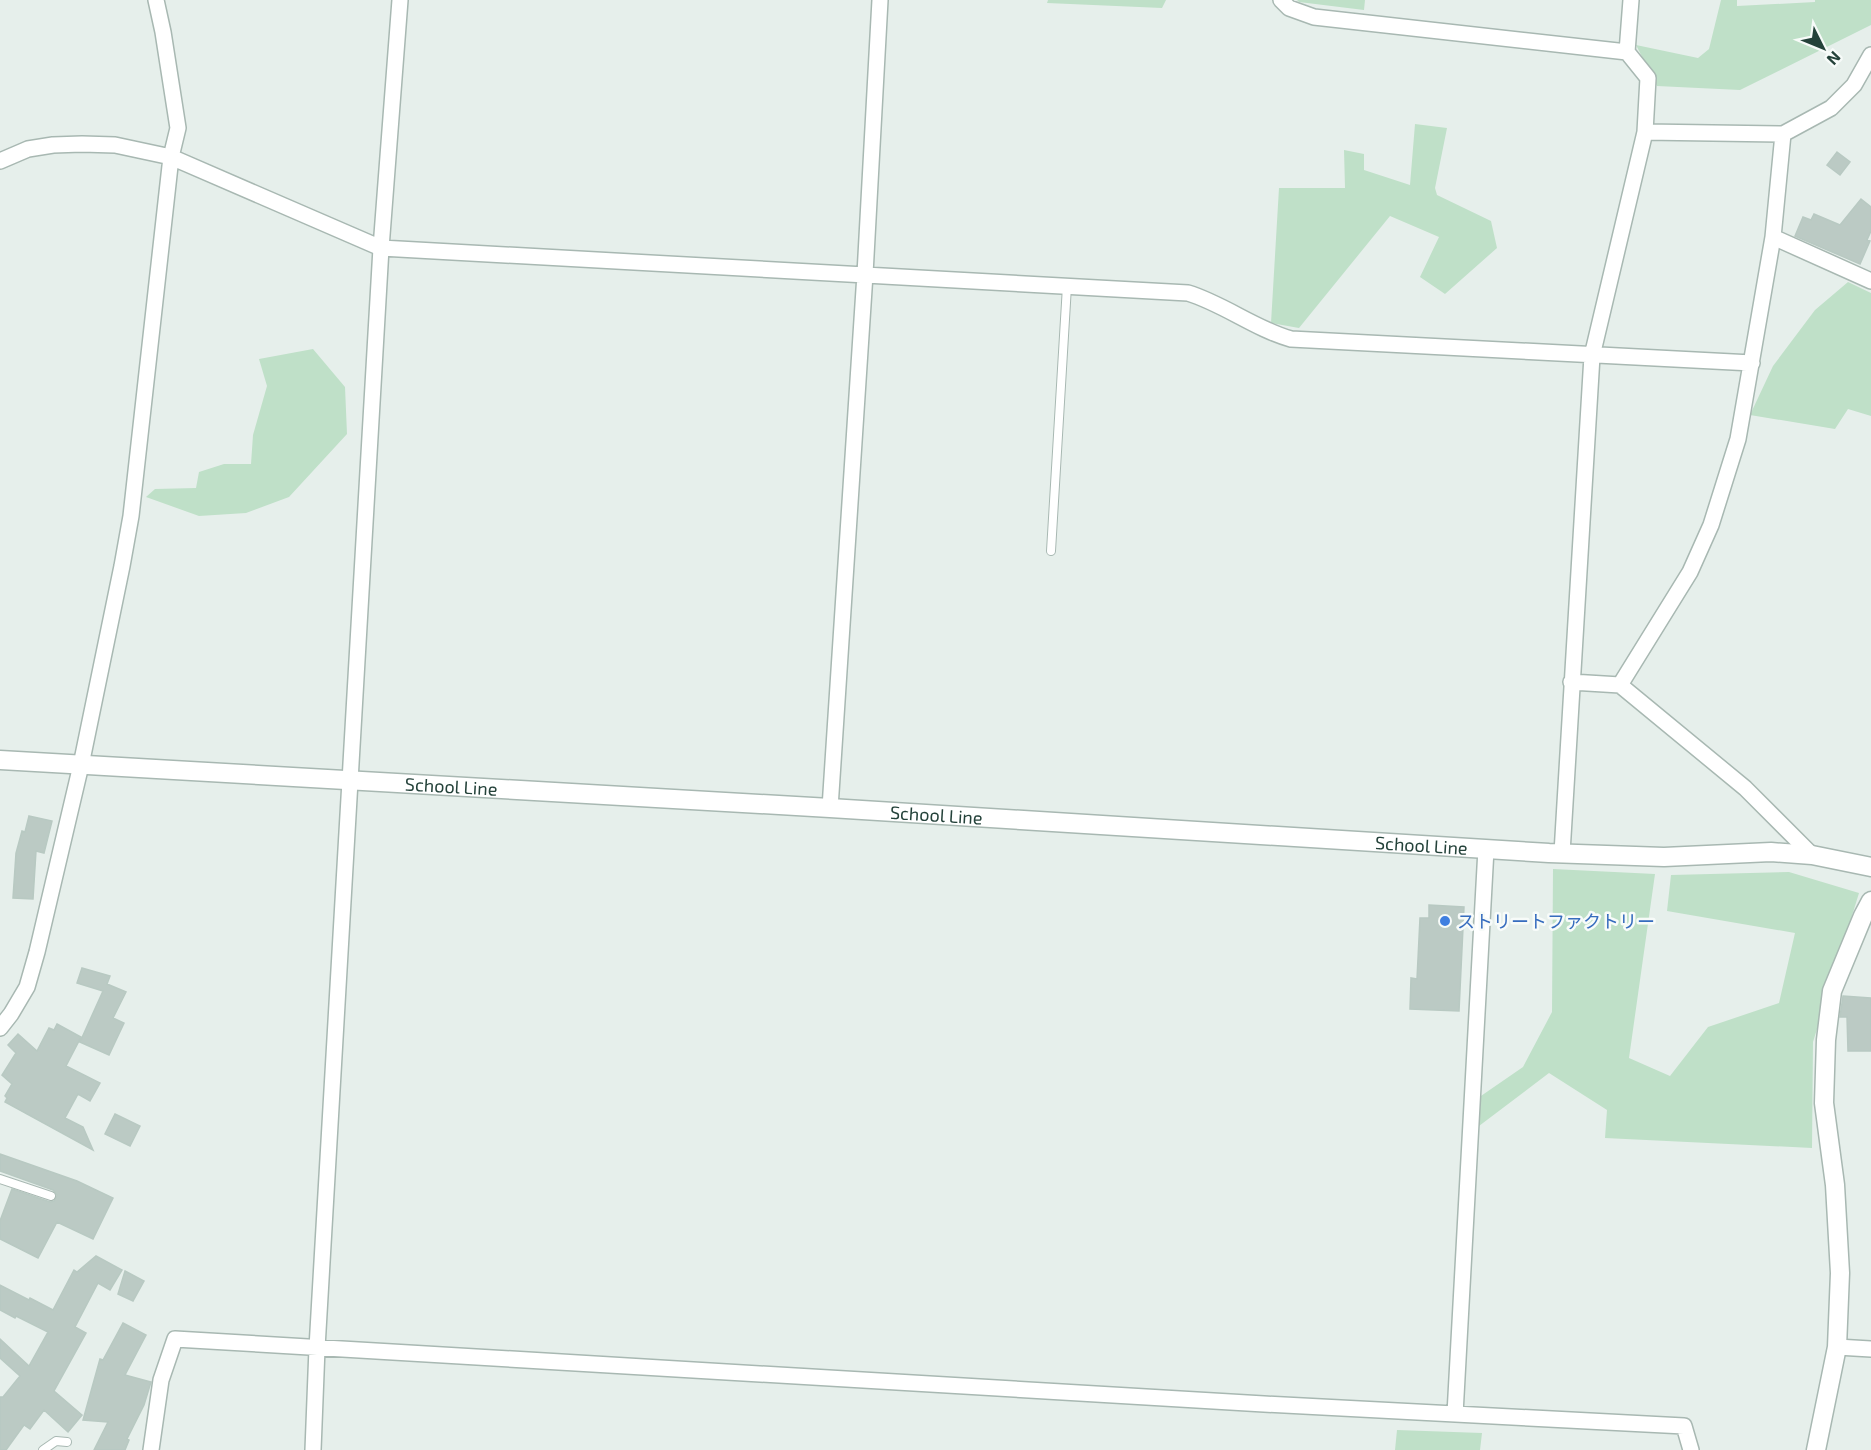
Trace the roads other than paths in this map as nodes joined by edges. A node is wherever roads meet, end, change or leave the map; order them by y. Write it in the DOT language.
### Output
graph roads {
  1 [pos="156,0"];
  2 [pos="400,0"];
  3 [pos="880,0"];
  4 [pos="1281,0"];
  5 [pos="1631,0"];
  6 [pos="1627,52"];
  7 [pos="1871,55"];
  8 [pos="1645,132"];
  9 [pos="1783,134"];
  10 [pos="171,157"];
  11 [pos="0,161"];
  12 [pos="1773,237"];
  13 [pos="381,248"];
  14 [pos="865,274"];
  15 [pos="1871,281"];
  16 [pos="1067,286"];
  17 [pos="1592,356"];
  18 [pos="1752,363"];
  19 [pos="1051,551"];
  20 [pos="1571,682"];
  21 [pos="1620,685"];
  22 [pos="0,760"];
  23 [pos="81,765"];
  24 [pos="350,781"];
  25 [pos="830,808"];
  26 [pos="1486,849"];
  27 [pos="1562,853"];
  28 [pos="1812,855"];
  29 [pos="1871,867"];
  30 [pos="1871,901"];
  31 [pos="0,1028"];
  32 [pos="0,1179"];
  33 [pos="51,1196"];
  34 [pos="1837,1347"];
  35 [pos="317,1348"];
  36 [pos="1871,1349"];
  37 [pos="1455,1414"];
  38 [pos="68,1443"];
  39 [pos="43,1450"];
  40 [pos="151,1450"];
  41 [pos="313,1450"];
  42 [pos="1691,1450"];
  43 [pos="1816,1450"];
  1 -- 10 [label="street"];
  2 -- 13 [label="street"];
  3 -- 14 [label="street"];
  4 -- 6 [label="street"];
  5 -- 6 [label="street"];
  6 -- 8 [label="street"];
  7 -- 9 [label="street"];
  8 -- 9 [label="street"];
  8 -- 17 [label="street"];
  9 -- 12 [label="street"];
  10 -- 11 [label="street"];
  10 -- 13 [label="street"];
  10 -- 23 [label="street"];
  12 -- 15 [label="street"];
  12 -- 18 [label="street"];
  13 -- 14 [label="street"];
  13 -- 24 [label="street"];
  14 -- 16 [label="street"];
  14 -- 25 [label="street"];
  16 -- 17 [label="street"];
  16 -- 19 [label="lane"];
  17 -- 18 [label="street"];
  17 -- 20 [label="street"];
  18 -- 21 [label="street"];
  20 -- 21 [label="street"];
  20 -- 27 [label="street"];
  21 -- 28 [label="street"];
  22 -- 23 [label="street, School Line"];
  23 -- 24 [label="street, School Line"];
  23 -- 31 [label="street"];
  24 -- 25 [label="street, School Line"];
  24 -- 35 [label="street"];
  25 -- 26 [label="street, School Line"];
  26 -- 27 [label="street, School Line"];
  26 -- 37 [label="street"];
  27 -- 28 [label="street, School Line"];
  28 -- 29 [label="street, School Line"];
  30 -- 34 [label="street"];
  32 -- 33 [label="lane"];
  34 -- 36 [label="street"];
  34 -- 43 [label="street"];
  35 -- 37 [label="street"];
  35 -- 40 [label="street"];
  35 -- 41 [label="street"];
  37 -- 42 [label="street"];
  38 -- 39 [label="lane"];
}
